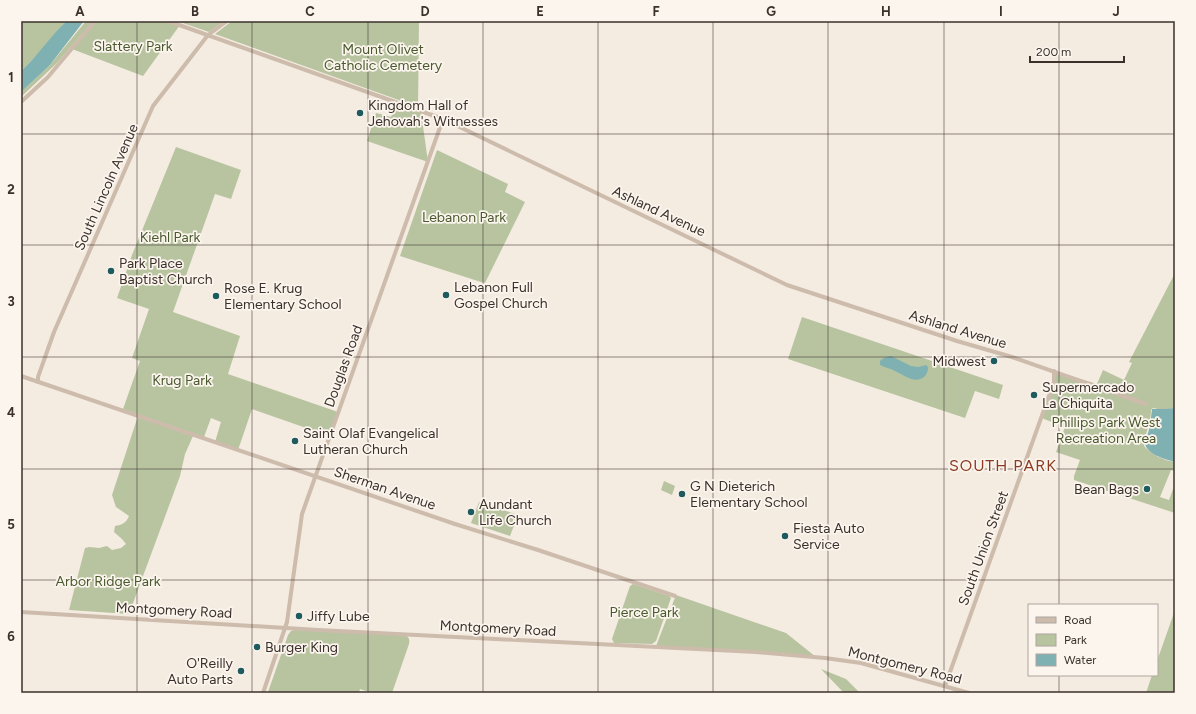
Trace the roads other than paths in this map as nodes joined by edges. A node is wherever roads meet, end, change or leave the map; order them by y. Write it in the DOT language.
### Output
graph roads {
  1 [pos="95,21"];
  2 [pos="168,21"];
  3 [pos="227,21"];
  4 [pos="208,35"];
  5 [pos="21,102"];
  6 [pos="443,119"];
  7 [pos="1054,371"];
  8 [pos="21,376"];
  9 [pos="38,382"];
  10 [pos="1146,404"];
  11 [pos="315,476"];
  12 [pos="675,596"];
  13 [pos="21,612"];
  14 [pos="286,627"];
  15 [pos="945,686"];
  16 [pos="263,693"];
  17 [pos="969,693"];
  1 -- 5 [label="street"];
  2 -- 4 [label="street, Ashland Avenue"];
  3 -- 4 [label="street, South Lincoln Avenue"];
  4 -- 6 [label="street, Ashland Avenue"];
  4 -- 9 [label="street, South Lincoln Avenue"];
  6 -- 7 [label="street, Ashland Avenue"];
  6 -- 11 [label="street, Douglas Road"];
  7 -- 10 [label="street, Ashland Avenue"];
  7 -- 15 [label="street, South Union Street"];
  8 -- 9 [label="street, Sherman Avenue"];
  9 -- 11 [label="street, Sherman Avenue"];
  11 -- 12 [label="street, Sherman Avenue"];
  11 -- 14 [label="street, Douglas Road"];
  13 -- 14 [label="street, Montgomery Road"];
  14 -- 15 [label="street, Montgomery Road"];
  14 -- 16 [label="street, Douglas Road"];
  15 -- 17 [label="street, Montgomery Road"];
}
